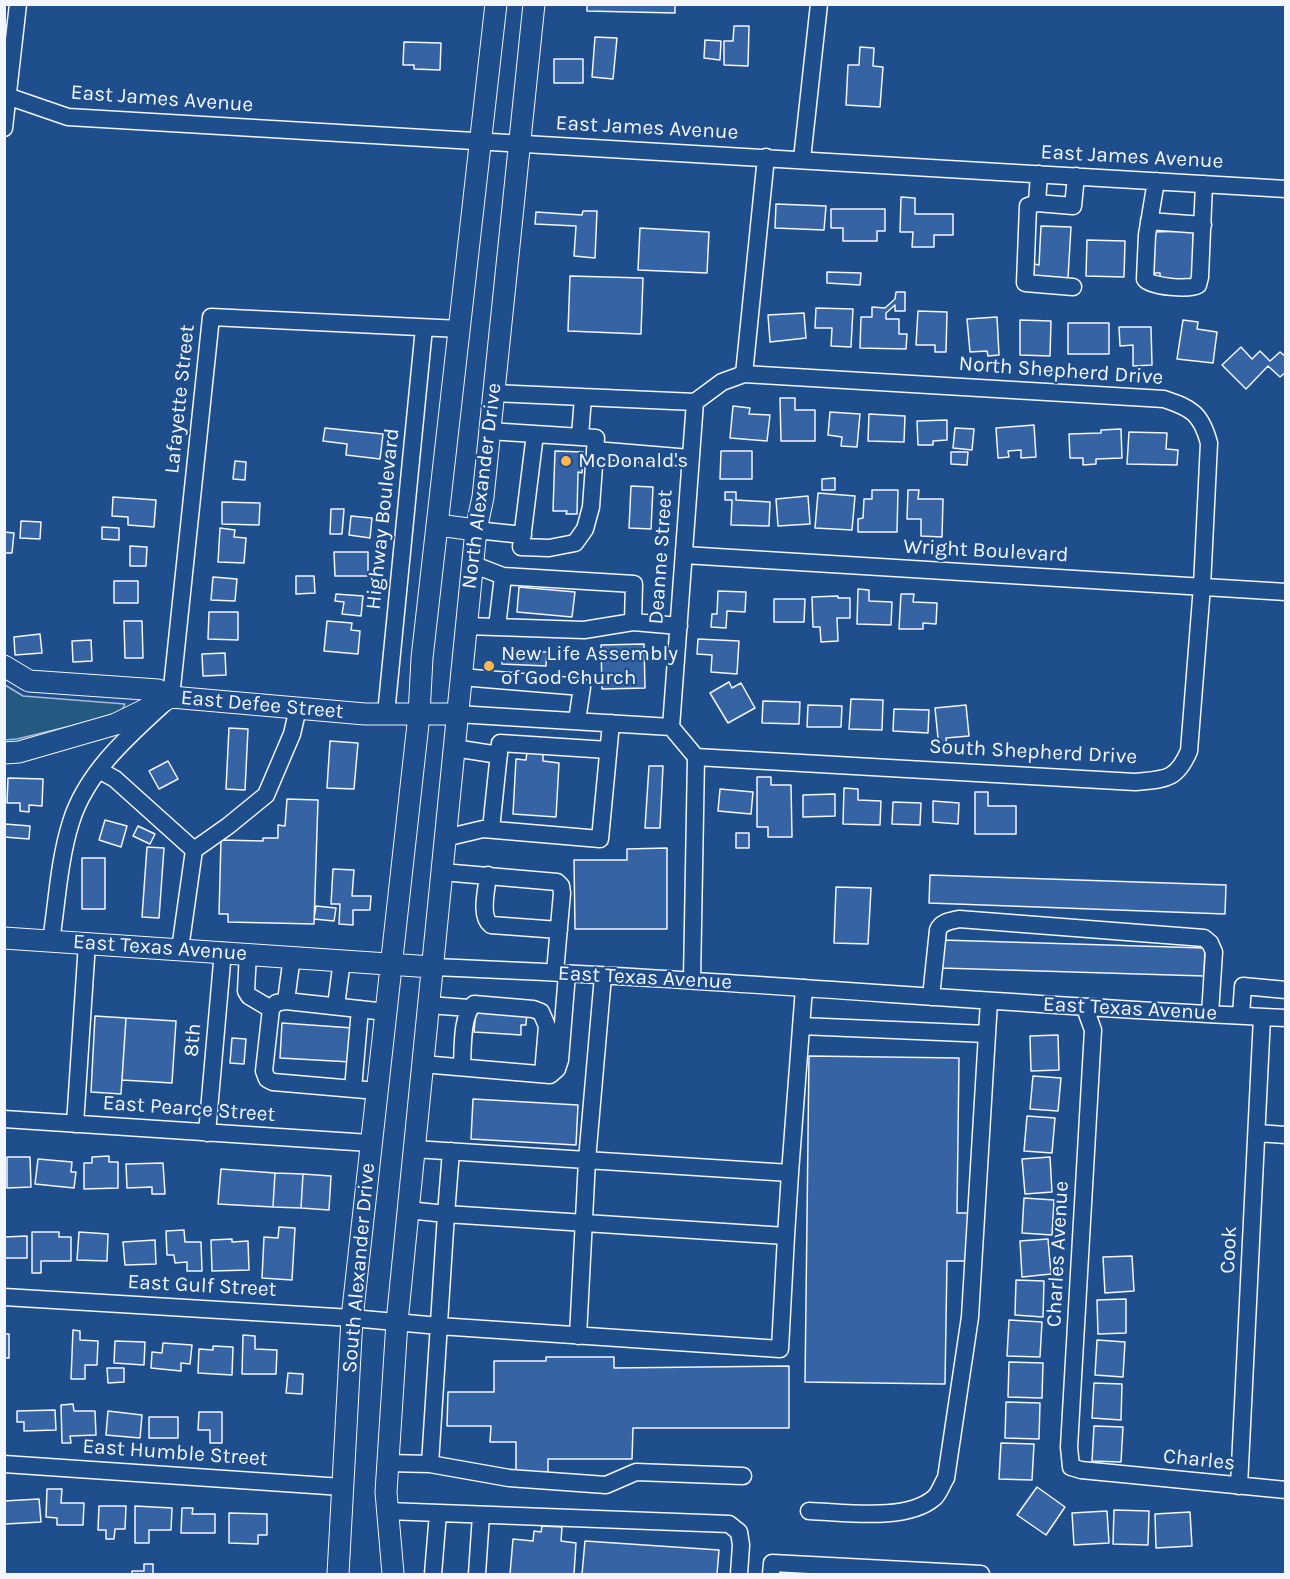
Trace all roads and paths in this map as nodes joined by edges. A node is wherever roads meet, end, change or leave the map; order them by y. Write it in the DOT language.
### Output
graph roads {
  1 [pos="18,4"];
  2 [pos="496,4"];
  3 [pos="534,4"];
  4 [pos="819,4"];
  5 [pos="10,35"];
  6 [pos="7,95"];
  7 [pos="4,128"];
  8 [pos="481,141"];
  9 [pos="520,143"];
  10 [pos="766,157"];
  11 [pos="802,159"];
  12 [pos="1039,174"];
  13 [pos="1076,176"];
  14 [pos="1156,181"];
  15 [pos="1204,184"];
  16 [pos="1286,189"];
  17 [pos="1037,203"];
  18 [pos="1149,221"];
  19 [pos="1203,225"];
  20 [pos="1073,287"];
  21 [pos="424,328"];
  22 [pos="460,329"];
  23 [pos="744,374"];
  24 [pos="493,393"];
  25 [pos="583,397"];
  26 [pos="695,402"];
  27 [pos="489,431"];
  28 [pos="536,434"];
  29 [pos="580,436"];
  30 [pos="595,450"];
  31 [pos="690,458"];
  32 [pos="438,525"];
  33 [pos="476,530"];
  34 [pos="523,535"];
  35 [pos="684,555"];
  36 [pos="472,564"];
  37 [pos="503,576"];
  38 [pos="1202,586"];
  39 [pos="1286,592"];
  40 [pos="633,622"];
  41 [pos="466,626"];
  42 [pos="679,626"];
  43 [pos="497,627"];
  44 [pos="4,666"];
  45 [pos="461,677"];
  46 [pos="171,697"];
  47 [pos="298,708"];
  48 [pos="386,714"];
  49 [pos="457,714"];
  50 [pos="419,716"];
  51 [pos="577,721"];
  52 [pos="611,723"];
  53 [pos="671,727"];
  54 [pos="454,748"];
  55 [pos="608,750"];
  56 [pos="4,753"];
  57 [pos="499,755"];
  58 [pos="696,757"];
  59 [pos="99,770"];
  60 [pos="491,830"];
  61 [pos="445,838"];
  62 [pos="194,850"];
  63 [pos="442,872"];
  64 [pos="488,876"];
  65 [pos="559,930"];
  66 [pos="4,938"];
  67 [pos="51,941"];
  68 [pos="87,943"];
  69 [pos="180,949"];
  70 [pos="223,951"];
  71 [pos="248,953"];
  72 [pos="292,956"];
  73 [pos="342,960"];
  74 [pos="392,963"];
  75 [pos="432,967"];
  76 [pos="561,973"];
  77 [pos="603,975"];
  78 [pos="692,980"];
  79 [pos="804,988"];
  80 [pos="1286,990"];
  81 [pos="931,997"];
  82 [pos="989,1001"];
  83 [pos="278,1005"];
  84 [pos="429,1005"];
  85 [pos="336,1006"];
  86 [pos="469,1008"];
  87 [pos="1085,1008"];
  88 [pos="360,1009"];
  89 [pos="386,1012"];
  90 [pos="1210,1014"];
  91 [pos="1241,1015"];
  92 [pos="1262,1017"];
  93 [pos="1286,1018"];
  94 [pos="801,1026"];
  95 [pos="987,1034"];
  96 [pos="422,1064"];
  97 [pos="462,1067"];
  98 [pos="543,1074"];
  99 [pos="353,1089"];
  100 [pos="376,1091"];
  101 [pos="4,1119"];
  102 [pos="75,1124"];
  103 [pos="207,1133"];
  104 [pos="1257,1133"];
  105 [pos="1286,1135"];
  106 [pos="370,1143"];
  107 [pos="414,1149"];
  108 [pos="452,1151"];
  109 [pos="587,1160"];
  110 [pos="790,1173"];
  111 [pos="408,1210"];
  112 [pos="446,1214"];
  113 [pos="584,1222"];
  114 [pos="786,1236"];
  115 [pos="4,1297"];
  116 [pos="352,1318"];
  117 [pos="397,1322"];
  118 [pos="439,1326"];
  119 [pos="578,1336"];
  120 [pos="387,1463"];
  121 [pos="4,1464"];
  122 [pos="430,1464"];
  123 [pos="1108,1473"];
  124 [pos="742,1476"];
  125 [pos="1239,1486"];
  126 [pos="342,1487"];
  127 [pos="1286,1490"];
  128 [pos="387,1511"];
  129 [pos="809,1511"];
  130 [pos="438,1513"];
  131 [pos="481,1515"];
  132 [pos="338,1575"];
  133 [pos="393,1575"];
  134 [pos="433,1575"];
  135 [pos="477,1575"];
  136 [pos="739,1575"];
  137 [pos="771,1575"];
  138 [pos="981,1575"];
  1 -- 5 [label="street"];
  2 -- 8 [label="main road, North Alexander Drive"];
  3 -- 9 [label="main road, North Alexander Drive"];
  4 -- 11 [label="street"];
  5 -- 6 [label="street"];
  6 -- 7 [label="street"];
  6 -- 8 [label="street, East James Avenue"];
  8 -- 9 [label="street, East James Avenue"];
  8 -- 22 [label="main road, North Alexander Drive"];
  9 -- 10 [label="street, East James Avenue"];
  9 -- 24 [label="main road, North Alexander Drive"];
  10 -- 11 [label="street, East James Avenue"];
  10 -- 23 [label="street"];
  11 -- 12 [label="street, East James Avenue"];
  12 -- 13 [label="street, East James Avenue"];
  12 -- 17 [label="street"];
  13 -- 14 [label="street, East James Avenue"];
  13 -- 17 [label="street"];
  14 -- 15 [label="street, East James Avenue"];
  14 -- 18 [label="street"];
  15 -- 16 [label="street, East James Avenue"];
  15 -- 19 [label="street"];
  17 -- 20 [label="street"];
  18 -- 19 [label="street"];
  18 -- 19 [label="street"];
  21 -- 22 [label="street"];
  21 -- 46 [label="street, Lafayette Street"];
  21 -- 48 [label="street, Highway Boulevard"];
  22 -- 32 [label="main road, North Alexander Drive"];
  23 -- 26 [label="street"];
  23 -- 38 [label="street, North Shepherd Drive"];
  24 -- 25 [label="street"];
  24 -- 27 [label="main road, North Alexander Drive"];
  25 -- 26 [label="street"];
  25 -- 29 [label="street"];
  26 -- 31 [label="street, Deanne Street"];
  27 -- 28 [label="street"];
  27 -- 33 [label="main road, North Alexander Drive"];
  28 -- 29 [label="street"];
  28 -- 34 [label="street"];
  29 -- 30 [label="street"];
  30 -- 31 [label="street"];
  30 -- 34 [label="street"];
  31 -- 35 [label="street, Deanne Street"];
  32 -- 33 [label="main road"];
  32 -- 50 [label="main road, North Alexander Drive"];
  33 -- 34 [label="street"];
  33 -- 36 [label="main road, North Alexander Drive"];
  35 -- 38 [label="street, Wright Boulevard"];
  35 -- 42 [label="street, Deanne Street"];
  36 -- 37 [label="street"];
  36 -- 41 [label="main road, North Alexander Drive"];
  37 -- 40 [label="street"];
  37 -- 43 [label="street"];
  38 -- 39 [label="street, Wright Boulevard"];
  38 -- 58 [label="street, South Shepherd Drive"];
  40 -- 42 [label="street"];
  40 -- 43 [label="street"];
  41 -- 43 [label="street"];
  41 -- 45 [label="main road, North Alexander Drive"];
  42 -- 53 [label="street, Deanne Street"];
  44 -- 46 [label="main road"];
  45 -- 49 [label="main road, North Alexander Drive"];
  45 -- 51 [label="street"];
  46 -- 47 [label="main road, East Defee Street"];
  46 -- 56 [label="main road, East Defee Street"];
  46 -- 59 [label="street"];
  47 -- 48 [label="main road, East Defee Street"];
  47 -- 62 [label="street"];
  48 -- 50 [label="main road, East Defee Street"];
  49 -- 50 [label="main road, East Defee Street"];
  49 -- 51 [label="street"];
  49 -- 54 [label="main road, North Alexander Drive"];
  50 -- 74 [label="main road, North Alexander Drive"];
  51 -- 52 [label="street"];
  52 -- 53 [label="street"];
  52 -- 55 [label="street"];
  53 -- 58 [label="street"];
  54 -- 57 [label="street"];
  54 -- 61 [label="main road, North Alexander Drive"];
  55 -- 57 [label="street"];
  55 -- 60 [label="street"];
  57 -- 60 [label="street"];
  58 -- 78 [label="street"];
  59 -- 62 [label="street"];
  59 -- 67 [label="street"];
  60 -- 61 [label="street"];
  61 -- 63 [label="main road, North Alexander Drive"];
  62 -- 69 [label="street"];
  63 -- 64 [label="street"];
  63 -- 75 [label="main road, North Alexander Drive"];
  64 -- 65 [label="street"];
  64 -- 65 [label="street"];
  65 -- 76 [label="street"];
  66 -- 67 [label="main road, East Texas Avenue"];
  67 -- 68 [label="main road, East Texas Avenue"];
  68 -- 69 [label="main road, East Texas Avenue"];
  68 -- 102 [label="street"];
  69 -- 70 [label="main road, East Texas Avenue"];
  70 -- 71 [label="main road, East Texas Avenue"];
  70 -- 103 [label="street, 8th"];
  71 -- 72 [label="main road, East Texas Avenue"];
  71 -- 83 [label="street"];
  72 -- 73 [label="main road, East Texas Avenue"];
  72 -- 83 [label="street"];
  73 -- 74 [label="main road, East Texas Avenue"];
  73 -- 85 [label="street"];
  74 -- 75 [label="main road, East Texas Avenue"];
  74 -- 89 [label="main road, South Alexander Drive"];
  75 -- 76 [label="street, East Texas Avenue"];
  75 -- 84 [label="main road, South Alexander Drive"];
  76 -- 77 [label="street, East Texas Avenue"];
  76 -- 98 [label="street"];
  77 -- 78 [label="street, East Texas Avenue"];
  77 -- 109 [label="street"];
  78 -- 79 [label="street, East Texas Avenue"];
  79 -- 81 [label="street, East Texas Avenue"];
  79 -- 94 [label="street"];
  80 -- 91 [label="street"];
  81 -- 82 [label="street, East Texas Avenue"];
  81 -- 90 [label="street"];
  82 -- 87 [label="street, East Texas Avenue"];
  82 -- 95 [label="street"];
  83 -- 85 [label="street"];
  83 -- 99 [label="street"];
  84 -- 86 [label="street"];
  84 -- 96 [label="main road, South Alexander Drive"];
  85 -- 88 [label="street"];
  86 -- 97 [label="street"];
  86 -- 98 [label="street"];
  87 -- 90 [label="street, East Texas Avenue"];
  87 -- 123 [label="street, Charles Avenue"];
  88 -- 89 [label="street"];
  88 -- 99 [label="street"];
  89 -- 100 [label="main road, South Alexander Drive"];
  90 -- 91 [label="street, East Texas Avenue"];
  91 -- 92 [label="street, East Texas Avenue"];
  92 -- 93 [label="street, East Texas Avenue"];
  92 -- 104 [label="street, Cook"];
  94 -- 95 [label="street"];
  94 -- 110 [label="street"];
  95 -- 129 [label="street"];
  96 -- 97 [label="street"];
  96 -- 107 [label="main road, South Alexander Drive"];
  97 -- 98 [label="street"];
  99 -- 100 [label="street"];
  100 -- 106 [label="main road, South Alexander Drive"];
  101 -- 102 [label="street, East Pearce Street"];
  102 -- 103 [label="street, East Pearce Street"];
  103 -- 106 [label="street, East Pearce Street"];
  104 -- 105 [label="street"];
  104 -- 125 [label="street, Cook"];
  106 -- 116 [label="main road, South Alexander Drive"];
  107 -- 108 [label="street"];
  107 -- 111 [label="main road, South Alexander Drive"];
  108 -- 109 [label="street"];
  108 -- 112 [label="street"];
  109 -- 110 [label="street"];
  109 -- 113 [label="street"];
  110 -- 114 [label="street"];
  111 -- 112 [label="street"];
  111 -- 117 [label="main road, South Alexander Drive"];
  112 -- 113 [label="street"];
  112 -- 118 [label="street"];
  113 -- 114 [label="street"];
  113 -- 119 [label="street"];
  114 -- 119 [label="street, East Gulf Street"];
  115 -- 116 [label="street, East Gulf Street"];
  116 -- 117 [label="street, East Gulf Street"];
  116 -- 126 [label="main road, South Alexander Drive"];
  117 -- 118 [label="street, East Gulf Street"];
  117 -- 120 [label="main road, South Alexander Drive"];
  118 -- 119 [label="street, East Gulf Street"];
  118 -- 122 [label="street"];
  120 -- 122 [label="street"];
  120 -- 128 [label="main road, South Alexander Drive"];
  121 -- 126 [label="street, East Humble Street"];
  122 -- 124 [label="street"];
  123 -- 125 [label="street, Charles"];
  125 -- 127 [label="street, Charles"];
  126 -- 132 [label="main road, South Alexander Drive"];
  128 -- 130 [label="street"];
  128 -- 133 [label="main road, South Alexander Drive"];
  130 -- 131 [label="street"];
  130 -- 134 [label="street"];
  131 -- 135 [label="street"];
  131 -- 136 [label="street"];
  137 -- 138 [label="street"];
}
